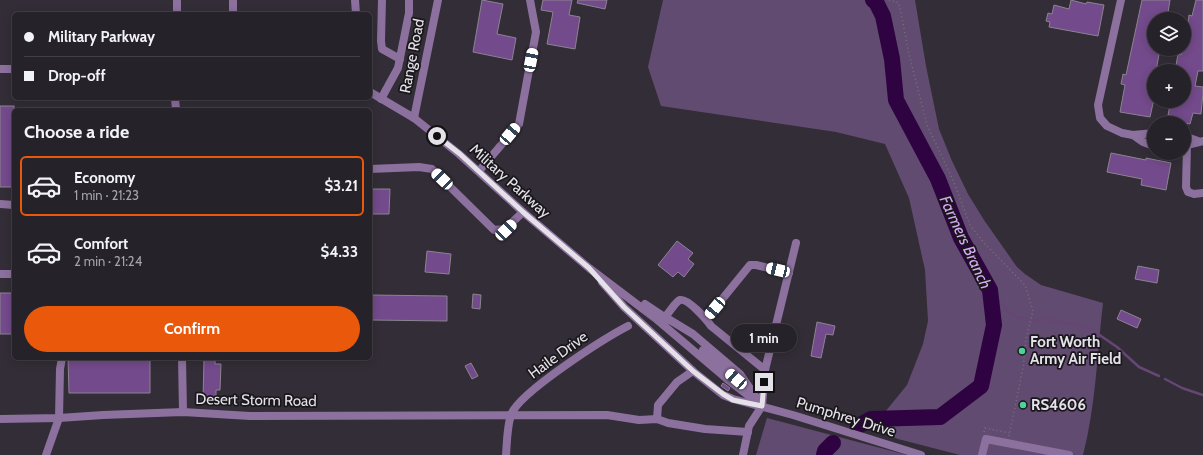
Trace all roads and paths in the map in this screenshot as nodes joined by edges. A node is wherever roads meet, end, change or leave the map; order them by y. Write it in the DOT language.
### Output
graph roads {
  1 [pos="177,0"];
  2 [pos="233,0"];
  3 [pos="355,0"];
  4 [pos="382,0"];
  5 [pos="409,0"];
  6 [pos="438,0"];
  7 [pos="530,0"];
  8 [pos="889,0"];
  9 [pos="1121,0"];
  10 [pos="177,12"];
  11 [pos="233,12"];
  12 [pos="356,12"];
  13 [pos="400,59"];
  14 [pos="0,69"];
  15 [pos="12,69"];
  16 [pos="372,93"];
  17 [pos="381,98"];
  18 [pos="414,118"];
  19 [pos="1147,133"];
  20 [pos="1134,136"];
  21 [pos="1147,143"];
  22 [pos="1185,160"];
  23 [pos="372,169"];
  24 [pos="479,171"];
  25 [pos="1203,193"];
  26 [pos="0,204"];
  27 [pos="12,204"];
  28 [pos="523,212"];
  29 [pos="796,243"];
  30 [pos="589,268"];
  31 [pos="789,272"];
  32 [pos="0,274"];
  33 [pos="12,274"];
  34 [pos="665,317"];
  35 [pos="706,318"];
  36 [pos="628,326"];
  37 [pos="62,360"];
  38 [pos="182,360"];
  39 [pos="765,370"];
  40 [pos="693,371"];
  41 [pos="762,406"];
  42 [pos="183,412"];
  43 [pos="511,415"];
  44 [pos="0,418"];
  45 [pos="59,418"];
  46 [pos="656,419"];
  47 [pos="748,432"];
  48 [pos="1007,443"];
  49 [pos="46,455"];
  50 [pos="506,455"];
  51 [pos="743,455"];
  52 [pos="921,455"];
  53 [pos="982,455"];
  54 [pos="1069,455"];
  1 -- 10 [label="street"];
  2 -- 11 [label="street"];
  3 -- 12 [label="street"];
  4 -- 13 [label="street"];
  5 -- 13 [label="street"];
  6 -- 18 [label="street, Range Road"];
  7 -- 24 [label="street"];
  8 -- 48 [label="path"];
  9 -- 20 [label="street"];
  13 -- 17 [label="street"];
  14 -- 15 [label="street"];
  16 -- 17 [label="street, Military Parkway"];
  17 -- 18 [label="street, Military Parkway"];
  18 -- 24 [label="street, Military Parkway"];
  19 -- 20 [label="street"];
  20 -- 21 [label="street"];
  22 -- 25 [label="street"];
  23 -- 28 [label="street"];
  24 -- 28 [label="street, Military Parkway"];
  26 -- 27 [label="street"];
  28 -- 30 [label="street, Military Parkway"];
  29 -- 31 [label="street"];
  30 -- 34 [label="street, Military Parkway"];
  30 -- 40 [label="street, Military Parkway"];
  30 -- 41 [label="street, Military Parkway"];
  31 -- 35 [label="street"];
  31 -- 39 [label="street"];
  32 -- 33 [label="street"];
  34 -- 35 [label="street"];
  34 -- 41 [label="street, Military Parkway"];
  35 -- 39 [label="street"];
  36 -- 43 [label="street, Haile Drive"];
  37 -- 45 [label="street"];
  38 -- 42 [label="street"];
  39 -- 41 [label="street"];
  40 -- 41 [label="street, Military Parkway"];
  40 -- 46 [label="street"];
  41 -- 47 [label="street"];
  41 -- 52 [label="street, Pumphrey Drive"];
  42 -- 43 [label="street, Desert Storm Road"];
  42 -- 45 [label="street, Desert Storm Road"];
  43 -- 46 [label="street, Desert Storm Road"];
  43 -- 50 [label="street"];
  44 -- 45 [label="street, Desert Storm Road"];
  45 -- 49 [label="street"];
  46 -- 47 [label="street"];
  47 -- 51 [label="street"];
  48 -- 53 [label="street"];
  48 -- 54 [label="street"];
}
